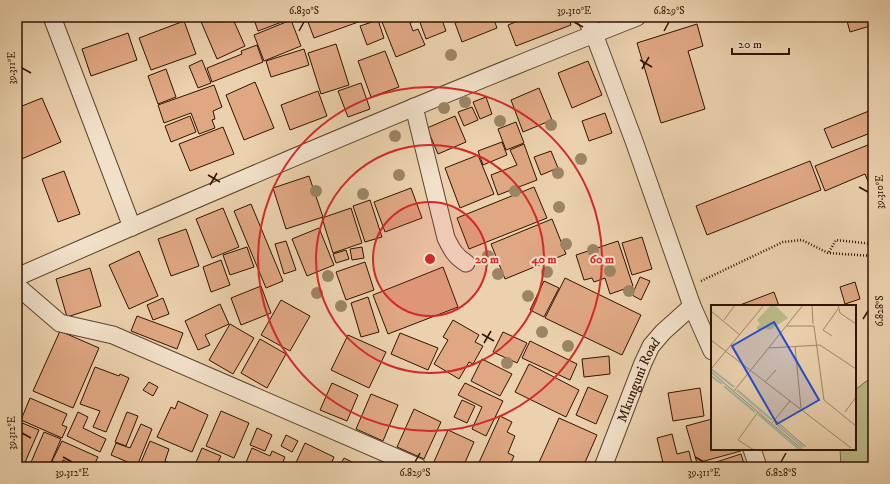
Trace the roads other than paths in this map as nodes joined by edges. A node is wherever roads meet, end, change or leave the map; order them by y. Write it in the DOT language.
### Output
graph roads {
  1 [pos="52,17"];
  2 [pos="585,17"];
  3 [pos="638,17"];
  4 [pos="594,34"];
  5 [pos="414,107"];
  6 [pos="132,227"];
  7 [pos="466,263"];
  8 [pos="17,277"];
  9 [pos="17,286"];
  10 [pos="692,306"];
  11 [pos="711,349"];
  12 [pos="752,450"];
  13 [pos="418,467"];
  14 [pos="603,467"];
  15 [pos="758,467"];
  1 -- 6 [label="street"];
  2 -- 4 [label="street"];
  3 -- 4 [label="street"];
  4 -- 5 [label="street"];
  4 -- 10 [label="street"];
  5 -- 6 [label="street"];
  5 -- 7 [label="street"];
  6 -- 8 [label="street"];
  9 -- 13 [label="street"];
  10 -- 11 [label="street"];
  10 -- 14 [label="street, Mkunguni Road"];
  12 -- 15 [label="street"];
}
